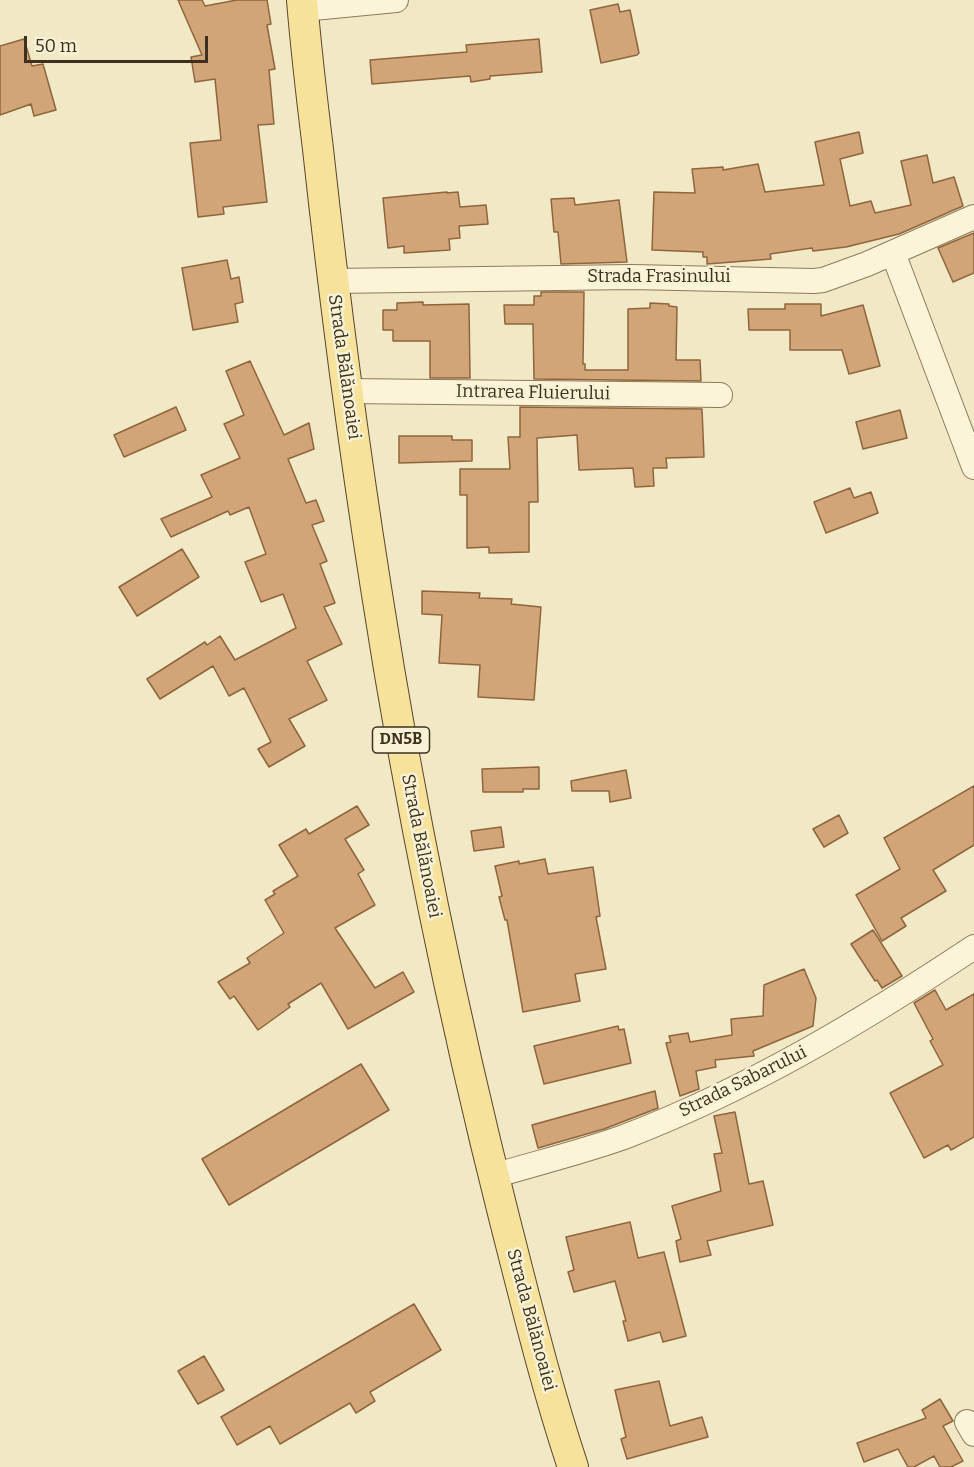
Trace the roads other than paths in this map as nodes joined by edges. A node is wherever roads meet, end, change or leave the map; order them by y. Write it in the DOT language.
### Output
graph roads {
  1 [pos="396,0"];
  2 [pos="302,5"];
  3 [pos="974,217"];
  4 [pos="893,252"];
  5 [pos="332,281"];
  6 [pos="346,391"];
  7 [pos="720,395"];
  8 [pos="974,467"];
  9 [pos="974,947"];
  10 [pos="493,1176"];
  11 [pos="573,1467"];
  1 -- 2 [label="street"];
  2 -- 5 [label="main road, Strada Bălănoaiei / DN5B"];
  3 -- 4 [label="street, Strada Frasinului"];
  4 -- 5 [label="street, Strada Frasinului"];
  4 -- 8 [label="street"];
  5 -- 6 [label="main road, Strada Bălănoaiei / DN5B"];
  6 -- 7 [label="street, Intrarea Fluierului"];
  6 -- 10 [label="main road, Strada Bălănoaiei / DN5B"];
  9 -- 10 [label="street, Strada Sabarului"];
  10 -- 11 [label="main road, Strada Bălănoaiei / DN5B"];
}
